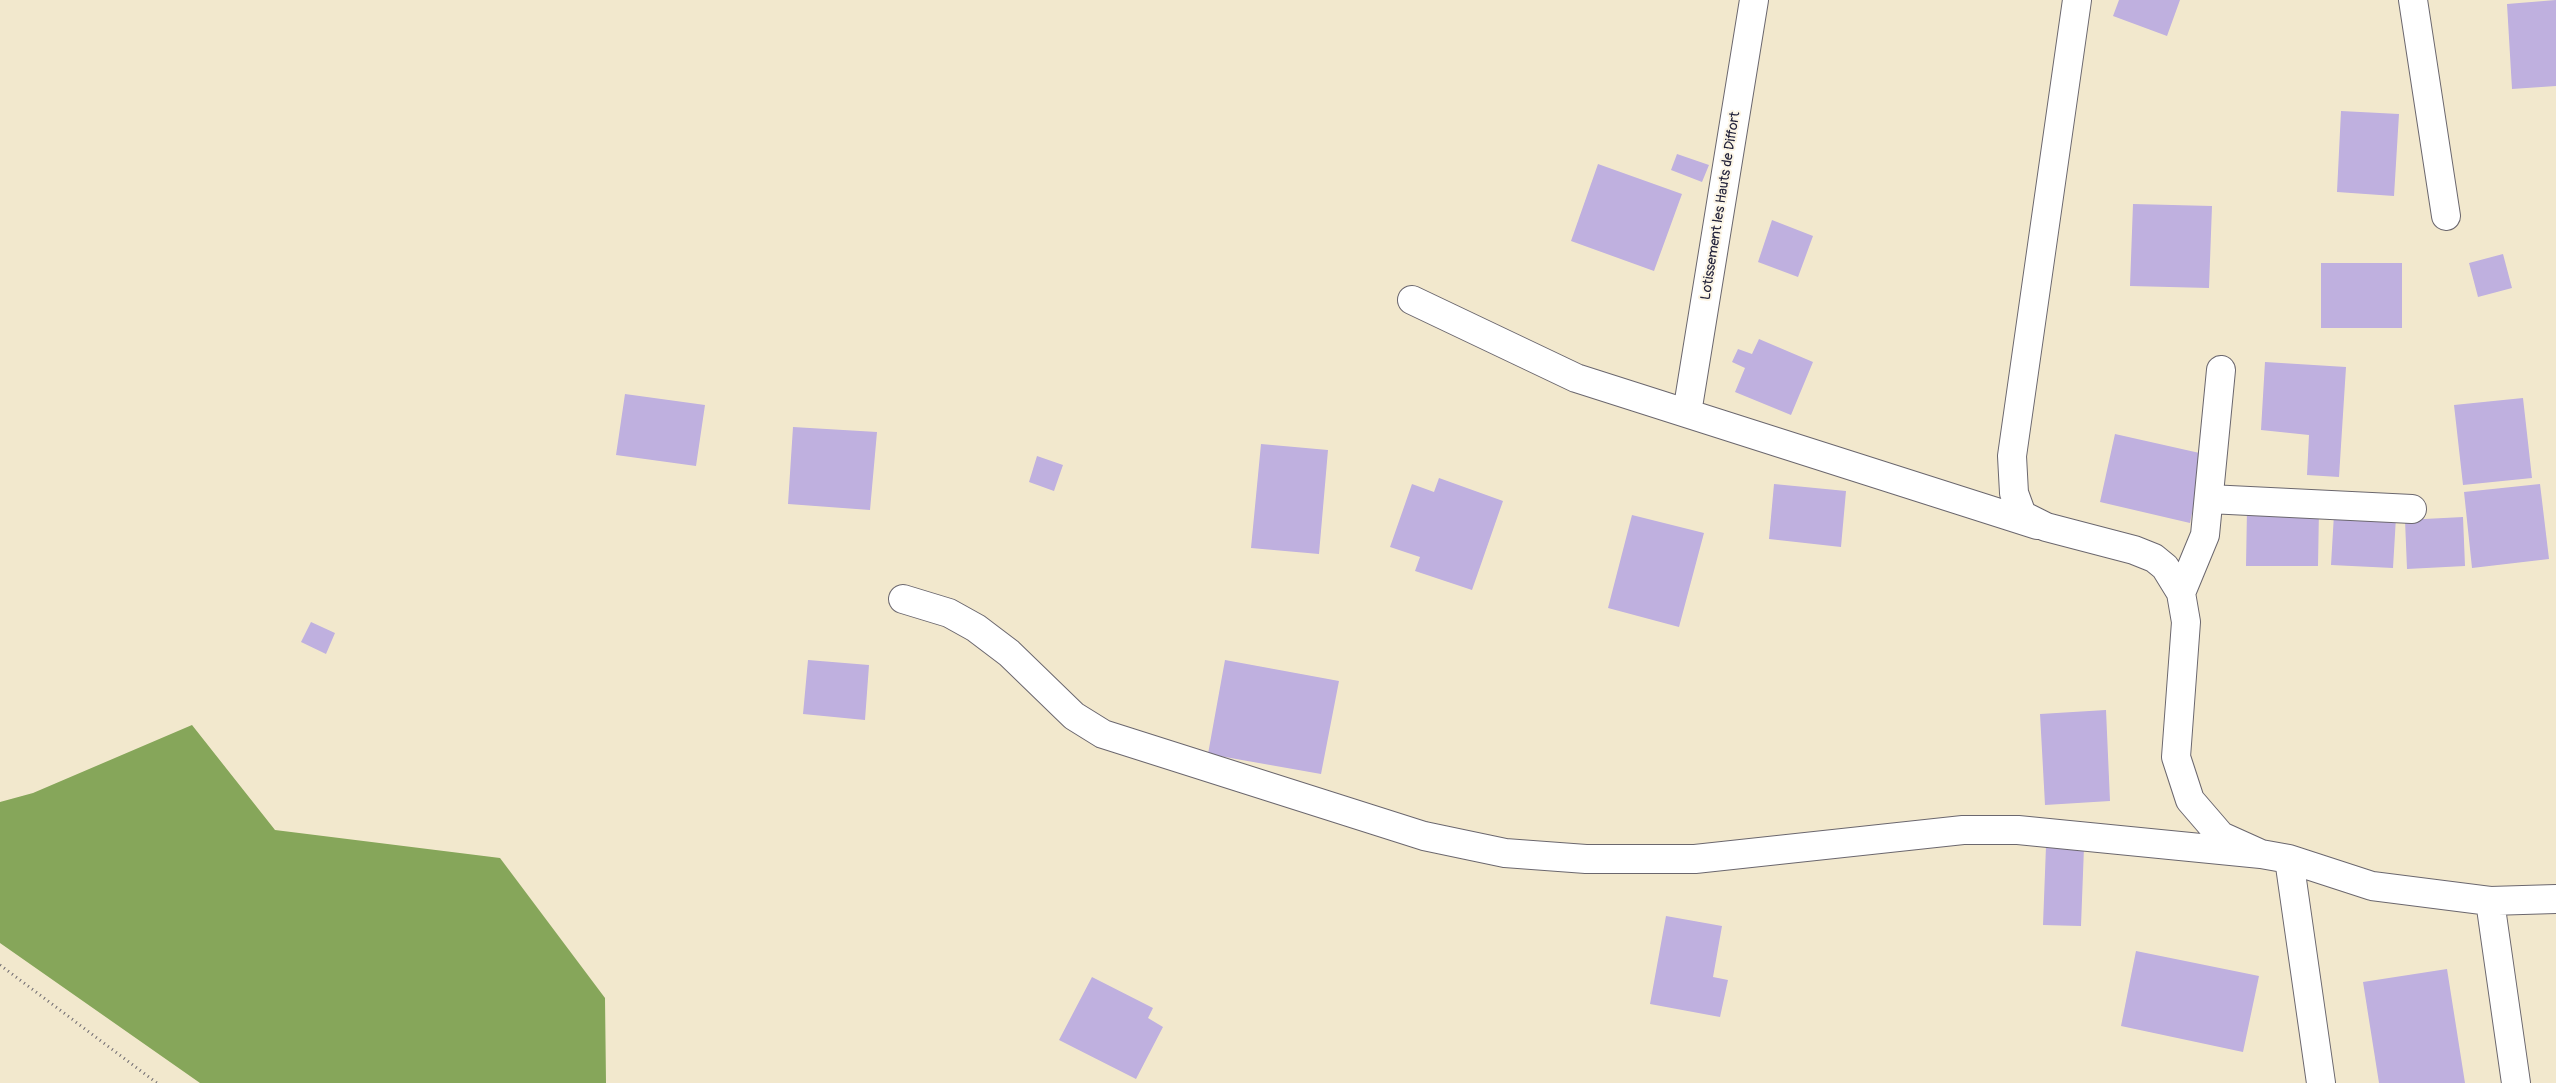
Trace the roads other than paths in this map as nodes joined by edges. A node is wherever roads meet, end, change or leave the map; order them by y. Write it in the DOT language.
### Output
graph roads {
  1 [pos="1754,0"];
  2 [pos="2077,0"];
  3 [pos="2413,0"];
  4 [pos="2446,216"];
  5 [pos="1412,300"];
  6 [pos="2221,370"];
  7 [pos="1687,413"];
  8 [pos="2208,499"];
  9 [pos="2412,509"];
  10 [pos="2046,527"];
  11 [pos="2181,593"];
  12 [pos="903,599"];
  13 [pos="2261,854"];
  14 [pos="2289,859"];
  15 [pos="2556,900"];
  16 [pos="2490,901"];
  17 [pos="2321,1083"];
  18 [pos="2516,1083"];
  1 -- 7 [label="street, Lotissement les Hauts de Diffort"];
  2 -- 10 [label="street"];
  3 -- 4 [label="street"];
  5 -- 7 [label="street"];
  6 -- 8 [label="street"];
  7 -- 10 [label="street"];
  8 -- 9 [label="street"];
  8 -- 11 [label="street"];
  10 -- 11 [label="street"];
  11 -- 13 [label="street"];
  12 -- 13 [label="street"];
  13 -- 14 [label="street"];
  14 -- 16 [label="street"];
  14 -- 17 [label="street"];
  15 -- 16 [label="street"];
  16 -- 18 [label="street"];
}
